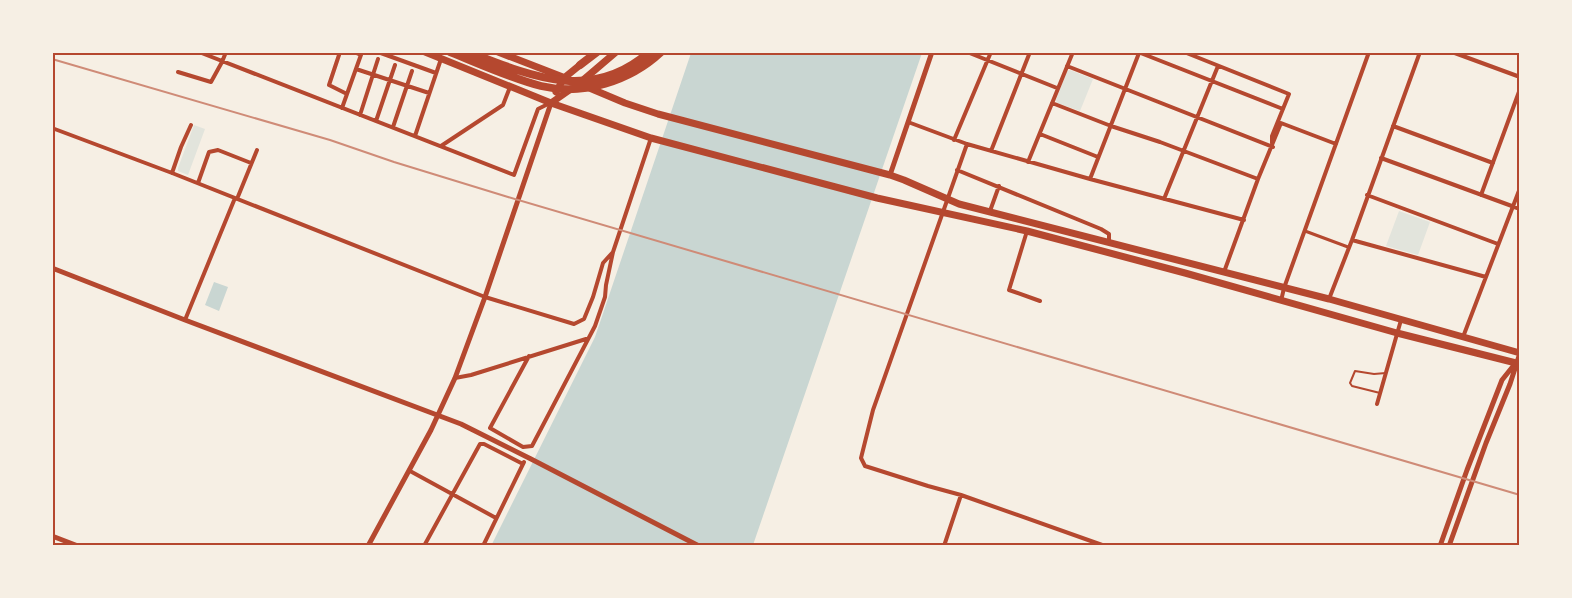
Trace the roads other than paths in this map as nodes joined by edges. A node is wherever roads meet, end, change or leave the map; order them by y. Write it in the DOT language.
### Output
graph roads {
  1 [pos="199,52"];
  2 [pos="226,52"];
  3 [pos="340,52"];
  4 [pos="354,52"];
  5 [pos="378,52"];
  6 [pos="425,52"];
  7 [pos="450,52"];
  8 [pos="498,52"];
  9 [pos="596,52"];
  10 [pos="616,52"];
  11 [pos="649,52"];
  12 [pos="661,52"];
  13 [pos="932,52"];
  14 [pos="967,52"];
  15 [pos="991,52"];
  16 [pos="1030,52"];
  17 [pos="1073,52"];
  18 [pos="1184,52"];
  19 [pos="1369,52"];
  20 [pos="1420,52"];
  21 [pos="1452,52"];
  22 [pos="1139,53"];
  23 [pos="362,54"];
  24 [pos="465,55"];
  25 [pos="378,59"];
  26 [pos="441,59"];
  27 [pos="988,61"];
  28 [pos="222,62"];
  29 [pos="395,65"];
  30 [pos="580,65"];
  31 [pos="1067,66"];
  32 [pos="1218,66"];
  33 [pos="356,69"];
  34 [pos="412,71"];
  35 [pos="178,72"];
  36 [pos="436,72"];
  37 [pos="1022,74"];
  38 [pos="373,75"];
  39 [pos="1520,76"];
  40 [pos="564,78"];
  41 [pos="389,81"];
  42 [pos="1212,82"];
  43 [pos="579,84"];
  44 [pos="407,87"];
  45 [pos="510,87"];
  46 [pos="1057,88"];
  47 [pos="1520,89"];
  48 [pos="1125,90"];
  49 [pos="429,93"];
  50 [pos="347,94"];
  51 [pos="551,103"];
  52 [pos="1052,103"];
  53 [pos="342,108"];
  54 [pos="1283,110"];
  55 [pos="360,115"];
  56 [pos="1197,118"];
  57 [pos="376,121"];
  58 [pos="908,121"];
  59 [pos="191,125"];
  60 [pos="1111,126"];
  61 [pos="1393,126"];
  62 [pos="393,127"];
  63 [pos="52,128"];
  64 [pos="1040,134"];
  65 [pos="415,136"];
  66 [pos="655,138"];
  67 [pos="954,140"];
  68 [pos="967,144"];
  69 [pos="1336,144"];
  70 [pos="441,146"];
  71 [pos="1273,147"];
  72 [pos="257,150"];
  73 [pos="991,151"];
  74 [pos="1184,151"];
  75 [pos="1098,157"];
  76 [pos="1382,158"];
  77 [pos="1028,162"];
  78 [pos="251,163"];
  79 [pos="1493,163"];
  80 [pos="957,170"];
  81 [pos="172,173"];
  82 [pos="887,175"];
  83 [pos="1090,179"];
  84 [pos="1258,179"];
  85 [pos="198,183"];
  86 [pos="999,186"];
  87 [pos="1520,188"];
  88 [pos="1367,195"];
  89 [pos="1481,195"];
  90 [pos="236,198"];
  91 [pos="947,199"];
  92 [pos="1164,199"];
  93 [pos="1512,207"];
  94 [pos="1520,209"];
  95 [pos="989,211"];
  96 [pos="944,213"];
  97 [pos="1245,220"];
  98 [pos="1027,231"];
  99 [pos="1305,231"];
  100 [pos="1352,240"];
  101 [pos="1109,243"];
  102 [pos="1498,244"];
  103 [pos="1348,248"];
  104 [pos="613,252"];
  105 [pos="52,268"];
  106 [pos="1224,273"];
  107 [pos="1486,277"];
  108 [pos="1284,288"];
  109 [pos="485,297"];
  110 [pos="1329,299"];
  111 [pos="1041,301"];
  112 [pos="1281,301"];
  113 [pos="185,320"];
  114 [pos="1401,320"];
  115 [pos="1397,333"];
  116 [pos="1464,337"];
  117 [pos="587,339"];
  118 [pos="1520,353"];
  119 [pos="529,356"];
  120 [pos="1517,364"];
  121 [pos="1386,373"];
  122 [pos="455,378"];
  123 [pos="1380,393"];
  124 [pos="1377,404"];
  125 [pos="439,416"];
  126 [pos="532,446"];
  127 [pos="530,451"];
  128 [pos="410,471"];
  129 [pos="452,495"];
  130 [pos="960,495"];
  131 [pos="496,518"];
  132 [pos="55,537"];
  133 [pos="55,546"];
  134 [pos="78,546"];
  135 [pos="368,546"];
  136 [pos="424,546"];
  137 [pos="483,546"];
  138 [pos="699,546"];
  139 [pos="944,546"];
  140 [pos="1105,546"];
  141 [pos="1440,546"];
  142 [pos="1449,546"];
  1 -- 28 [label="street"];
  2 -- 28 [label="street"];
  3 -- 50 [label="street"];
  4 -- 23 [label="street"];
  5 -- 36 [label="street"];
  6 -- 26 [label="highway"];
  7 -- 24 [label="highway"];
  8 -- 40 [label="highway"];
  9 -- 30 [label="highway"];
  10 -- 43 [label="highway"];
  11 -- 24 [label="highway"];
  12 -- 24 [label="highway"];
  13 -- 58 [label="street"];
  14 -- 27 [label="street"];
  15 -- 27 [label="street"];
  16 -- 37 [label="street"];
  17 -- 31 [label="street"];
  18 -- 32 [label="street"];
  19 -- 69 [label="street"];
  20 -- 61 [label="street"];
  21 -- 39 [label="street"];
  22 -- 42 [label="street"];
  22 -- 48 [label="street"];
  23 -- 33 [label="street"];
  25 -- 38 [label="street"];
  26 -- 36 [label="street"];
  26 -- 45 [label="highway"];
  27 -- 37 [label="street"];
  27 -- 67 [label="street"];
  28 -- 35 [label="street"];
  28 -- 53 [label="street"];
  29 -- 41 [label="street"];
  30 -- 40 [label="highway"];
  31 -- 46 [label="street"];
  31 -- 48 [label="street"];
  32 -- 42 [label="street"];
  32 -- 54 [label="street"];
  33 -- 38 [label="street"];
  33 -- 50 [label="street"];
  34 -- 44 [label="street"];
  36 -- 49 [label="street"];
  37 -- 46 [label="street"];
  37 -- 73 [label="street"];
  38 -- 41 [label="street"];
  38 -- 55 [label="street"];
  40 -- 43 [label="highway"];
  40 -- 51 [label="highway"];
  41 -- 44 [label="street"];
  41 -- 57 [label="street"];
  42 -- 54 [label="street"];
  42 -- 56 [label="street"];
  43 -- 51 [label="highway"];
  43 -- 82 [label="highway"];
  44 -- 49 [label="street"];
  44 -- 62 [label="street"];
  45 -- 51 [label="highway"];
  45 -- 70 [label="street"];
  46 -- 52 [label="street"];
  47 -- 79 [label="street"];
  48 -- 56 [label="street"];
  48 -- 60 [label="street"];
  49 -- 65 [label="street"];
  50 -- 53 [label="street"];
  51 -- 66 [label="highway"];
  51 -- 70 [label="street"];
  51 -- 109 [label="street"];
  52 -- 60 [label="street"];
  52 -- 64 [label="street"];
  53 -- 55 [label="street"];
  54 -- 71 [label="street"];
  55 -- 57 [label="street"];
  56 -- 71 [label="street"];
  56 -- 74 [label="street"];
  57 -- 62 [label="street"];
  58 -- 67 [label="street"];
  58 -- 82 [label="street"];
  59 -- 81 [label="street"];
  60 -- 74 [label="street"];
  60 -- 75 [label="street"];
  61 -- 76 [label="street"];
  61 -- 79 [label="street"];
  62 -- 65 [label="street"];
  63 -- 81 [label="street"];
  64 -- 75 [label="street"];
  64 -- 77 [label="street"];
  65 -- 70 [label="street"];
  66 -- 96 [label="highway"];
  66 -- 104 [label="street"];
  67 -- 68 [label="street"];
  68 -- 73 [label="street"];
  68 -- 80 [label="street"];
  69 -- 71 [label="street"];
  69 -- 99 [label="street"];
  71 -- 84 [label="street"];
  72 -- 78 [label="street"];
  73 -- 77 [label="street"];
  74 -- 84 [label="street"];
  74 -- 92 [label="street"];
  75 -- 83 [label="street"];
  76 -- 88 [label="street"];
  76 -- 89 [label="street"];
  77 -- 83 [label="street"];
  78 -- 85 [label="street"];
  78 -- 90 [label="street"];
  79 -- 89 [label="street"];
  80 -- 86 [label="street"];
  80 -- 91 [label="street"];
  81 -- 85 [label="street"];
  82 -- 91 [label="highway"];
  83 -- 92 [label="street"];
  84 -- 97 [label="street"];
  85 -- 90 [label="street"];
  86 -- 95 [label="street"];
  86 -- 101 [label="street"];
  87 -- 93 [label="street"];
  88 -- 100 [label="street"];
  88 -- 102 [label="street"];
  89 -- 93 [label="street"];
  90 -- 109 [label="street"];
  90 -- 113 [label="street"];
  91 -- 95 [label="highway"];
  91 -- 96 [label="street"];
  92 -- 97 [label="street"];
  93 -- 94 [label="street"];
  93 -- 102 [label="street"];
  95 -- 101 [label="highway"];
  96 -- 98 [label="highway"];
  96 -- 130 [label="street"];
  97 -- 106 [label="street"];
  98 -- 111 [label="street"];
  98 -- 112 [label="highway"];
  99 -- 103 [label="street"];
  99 -- 108 [label="street"];
  100 -- 103 [label="street"];
  100 -- 107 [label="street"];
  101 -- 106 [label="highway"];
  102 -- 107 [label="street"];
  103 -- 110 [label="street"];
  104 -- 109 [label="street"];
  104 -- 117 [label="street"];
  105 -- 113 [label="street"];
  106 -- 108 [label="highway"];
  107 -- 116 [label="street"];
  108 -- 110 [label="highway"];
  108 -- 112 [label="street"];
  109 -- 122 [label="street"];
  110 -- 114 [label="highway"];
  112 -- 115 [label="highway"];
  113 -- 125 [label="street"];
  114 -- 115 [label="street"];
  114 -- 116 [label="highway"];
  115 -- 120 [label="highway"];
  115 -- 121 [label="street"];
  116 -- 118 [label="highway"];
  117 -- 119 [label="street"];
  117 -- 126 [label="street"];
  118 -- 120 [label="street"];
  119 -- 122 [label="street"];
  119 -- 126 [label="street"];
  120 -- 141 [label="street"];
  120 -- 142 [label="street"];
  121 -- 123 [label="street"];
  121 -- 123 [label="lane"];
  122 -- 125 [label="street"];
  123 -- 124 [label="street"];
  125 -- 128 [label="street"];
  125 -- 138 [label="street"];
  126 -- 127 [label="street"];
  128 -- 129 [label="street"];
  128 -- 135 [label="street"];
  129 -- 131 [label="street"];
  129 -- 131 [label="street"];
  129 -- 136 [label="street"];
  130 -- 139 [label="street"];
  130 -- 140 [label="street"];
  131 -- 137 [label="street"];
  132 -- 133 [label="street"];
  132 -- 134 [label="street"];
}
